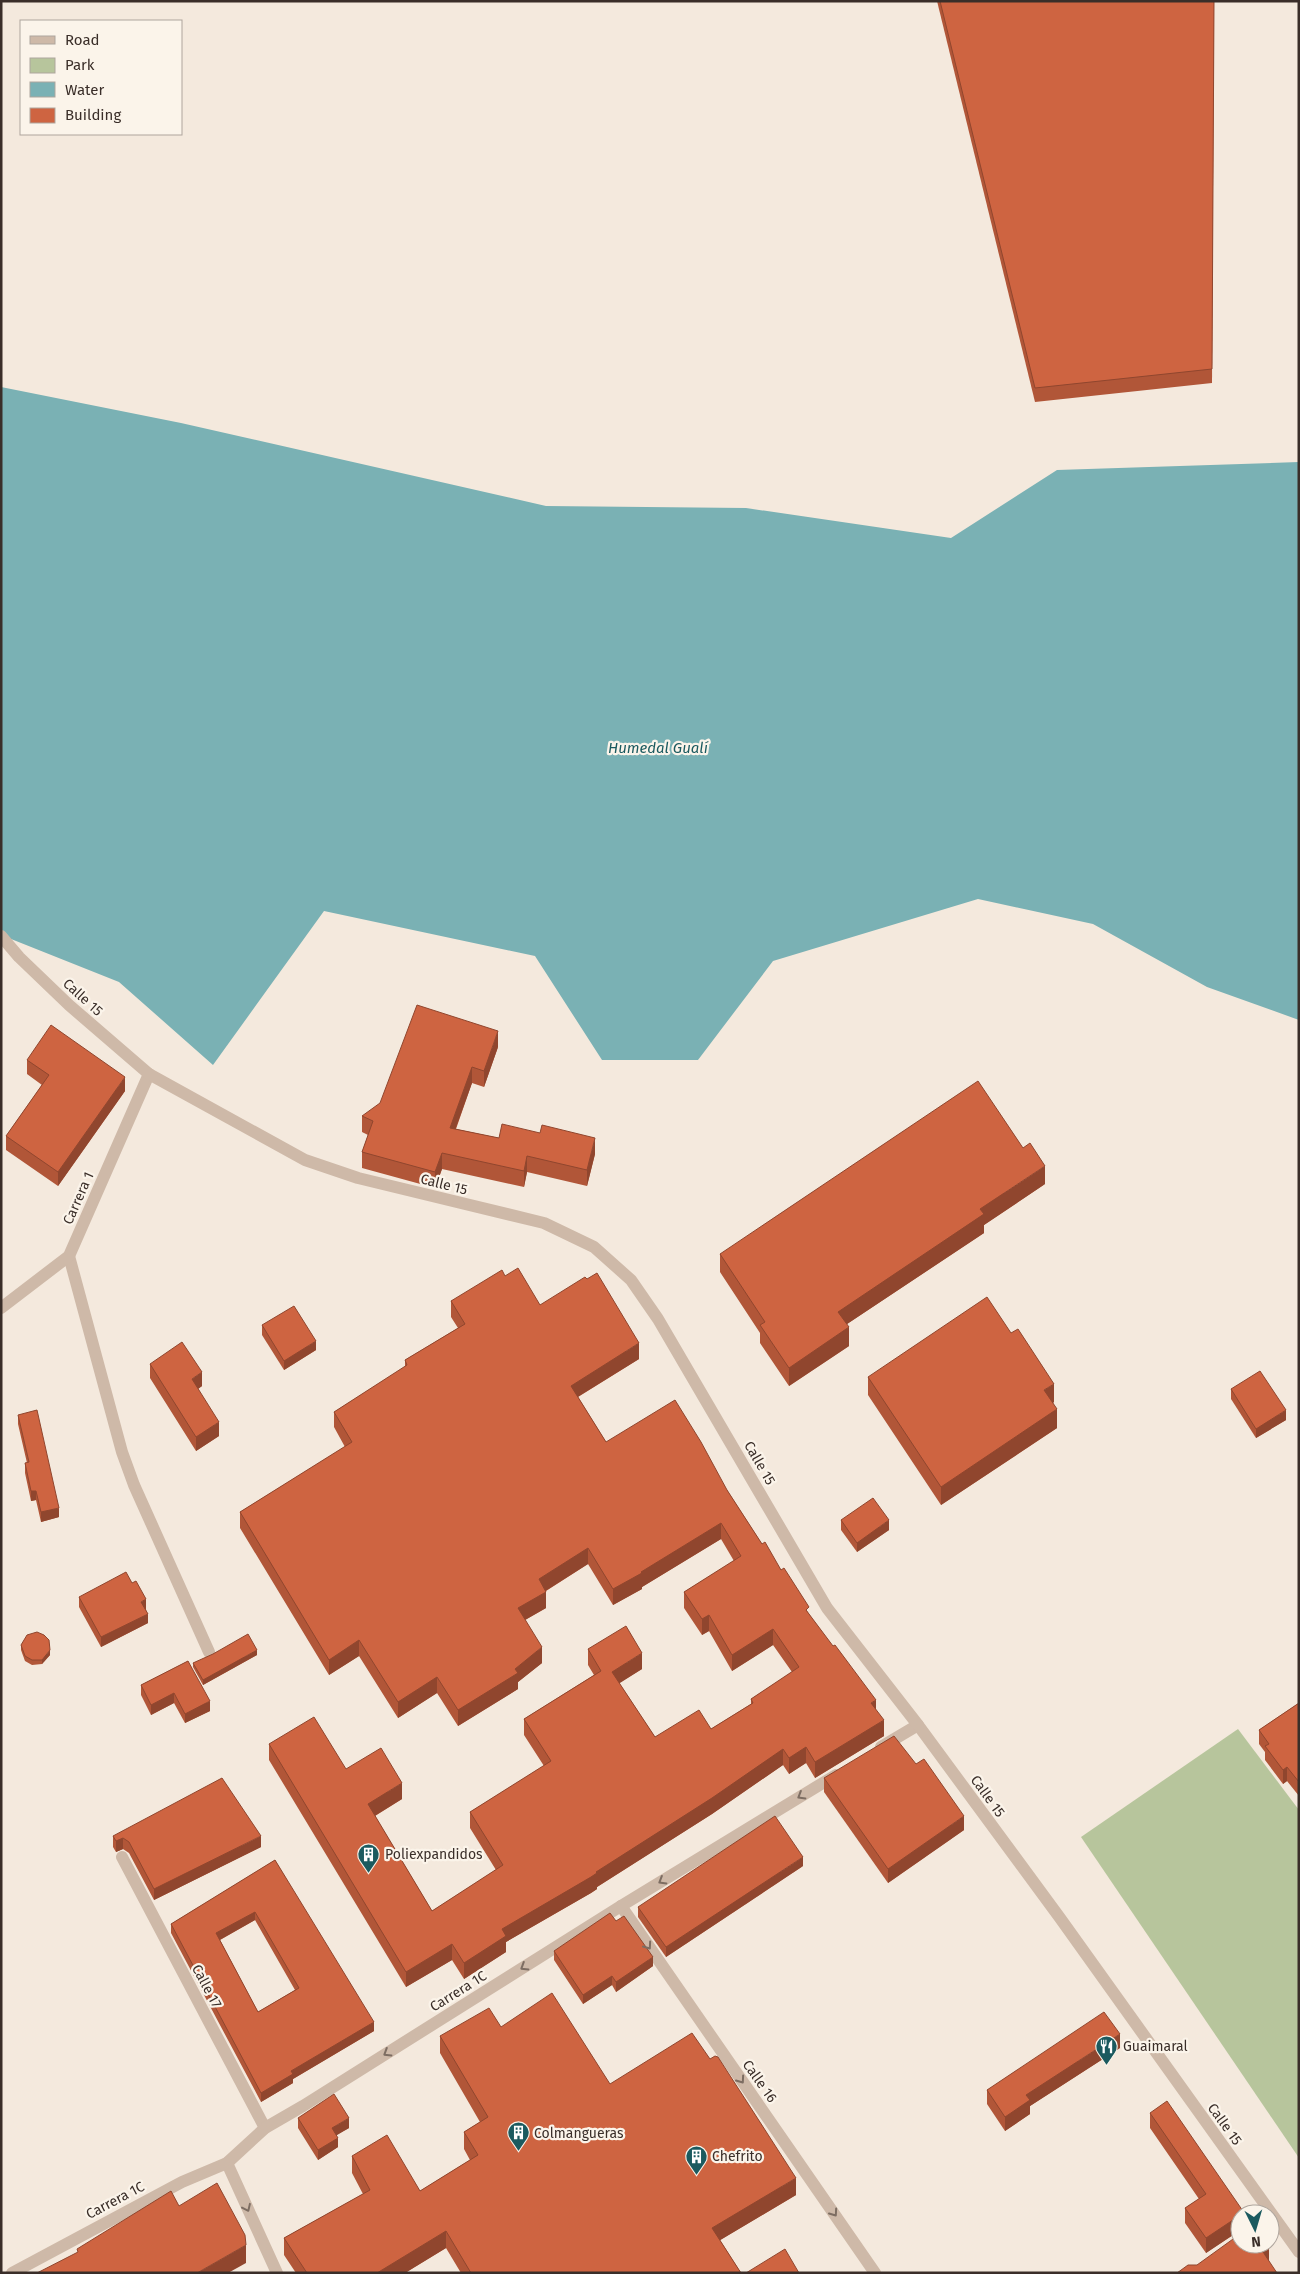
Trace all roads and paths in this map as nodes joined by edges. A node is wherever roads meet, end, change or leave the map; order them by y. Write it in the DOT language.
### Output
graph roads {
  1 [pos="1,936"];
  2 [pos="149,1074"];
  3 [pos="69,1256"];
  4 [pos="1,1308"];
  5 [pos="209,1652"];
  6 [pos="918,1725"];
  7 [pos="867,1756"];
  8 [pos="850,1767"];
  9 [pos="122,1857"];
  10 [pos="620,1906"];
  11 [pos="265,2128"];
  12 [pos="227,2163"];
  13 [pos="1263,2204"];
  14 [pos="1280,2227"];
  15 [pos="1299,2252"];
  16 [pos="12,2273"];
  17 [pos="277,2273"];
  18 [pos="875,2273"];
  1 -- 2 [label="street, Calle 15"];
  2 -- 3 [label="street, Carrera 1"];
  2 -- 6 [label="street, Calle 15"];
  3 -- 4 [label="street, Carrera 1"];
  3 -- 5 [label="street"];
  6 -- 7 [label="street"];
  6 -- 13 [label="street, Calle 15"];
  8 -- 10 [label="street, Carrera 1C, one-way"];
  9 -- 11 [label="street, Calle 17"];
  10 -- 11 [label="street, Carrera 1C, one-way"];
  10 -- 18 [label="street, Calle 16, one-way"];
  11 -- 12 [label="street, Carrera 1C"];
  12 -- 16 [label="street, Carrera 1C"];
  12 -- 17 [label="street, one-way"];
  14 -- 15 [label="street, Calle 15"];
}
